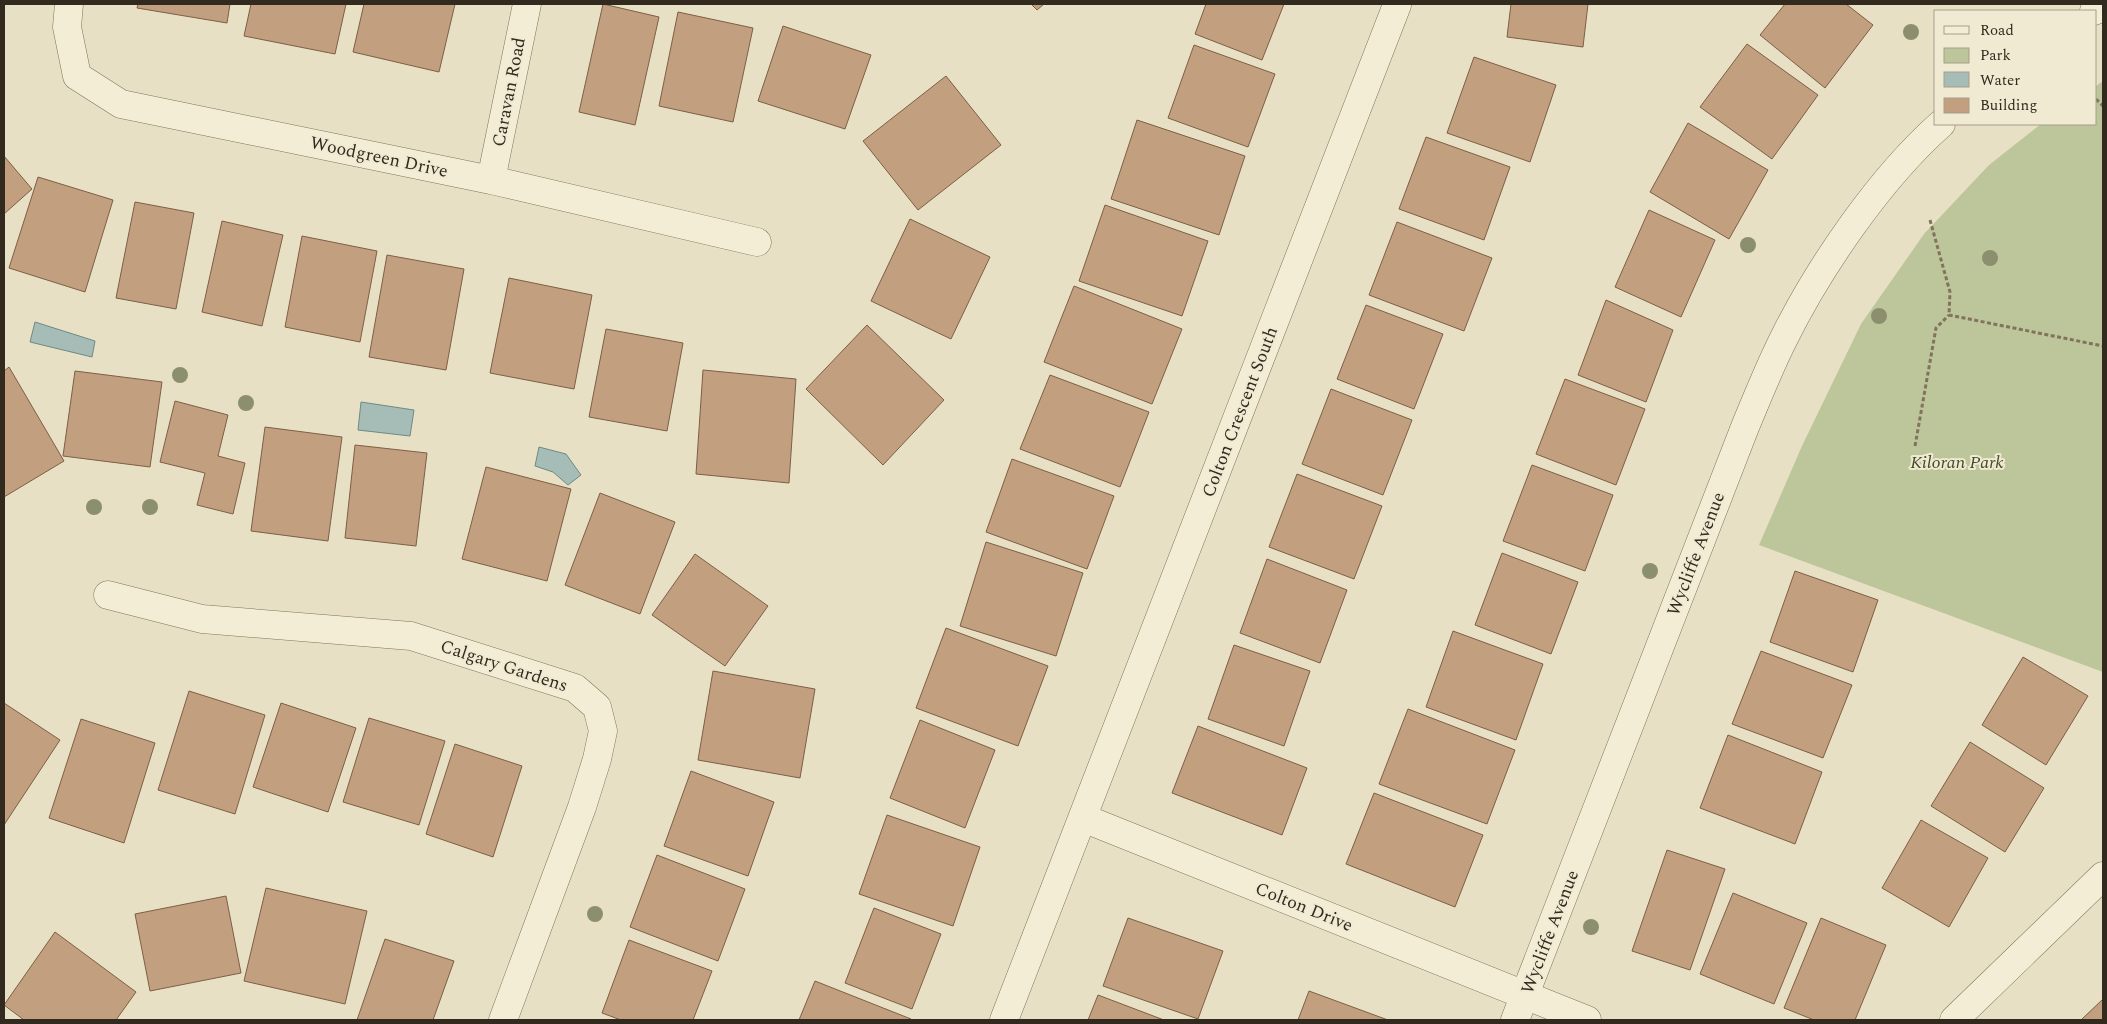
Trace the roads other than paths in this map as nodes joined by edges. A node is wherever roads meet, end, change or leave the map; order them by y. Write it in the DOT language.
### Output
graph roads {
  1 [pos="69,4"];
  2 [pos="527,4"];
  3 [pos="1397,5"];
  4 [pos="1940,125"];
  5 [pos="491,180"];
  6 [pos="757,242"];
  7 [pos="108,595"];
  8 [pos="1083,818"];
  9 [pos="2103,876"];
  10 [pos="1520,1008"];
  11 [pos="503,1020"];
  12 [pos="1004,1020"];
  13 [pos="1586,1020"];
  14 [pos="1954,1020"];
  1 -- 5 [label="street, Woodgreen Drive"];
  2 -- 5 [label="street, Caravan Road"];
  3 -- 8 [label="street, Colton Crescent South"];
  4 -- 10 [label="street, Wycliffe Avenue"];
  5 -- 6 [label="street, Woodgreen Drive"];
  7 -- 11 [label="street, Calgary Gardens"];
  8 -- 10 [label="street, Colton Drive"];
  8 -- 12 [label="street, Colton Crescent South"];
  9 -- 14 [label="street"];
  10 -- 13 [label="street, Colton Drive"];
}
